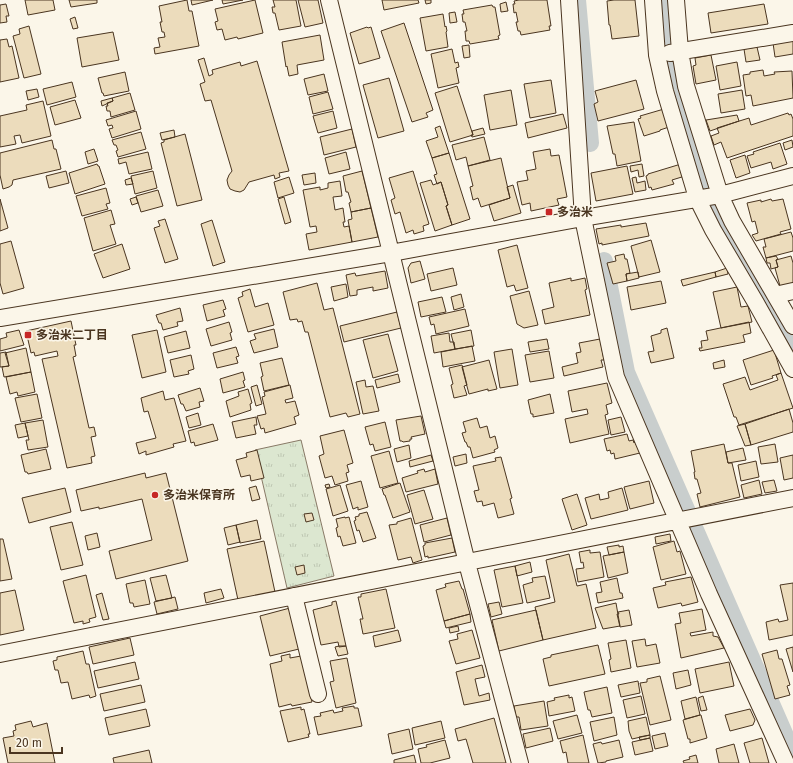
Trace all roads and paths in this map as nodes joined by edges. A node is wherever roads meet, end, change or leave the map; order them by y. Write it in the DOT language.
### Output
graph roads {
  1 [pos="330,0"];
  2 [pos="568,0"];
  3 [pos="653,0"];
  4 [pos="676,0"];
  5 [pos="793,33"];
  6 [pos="668,53"];
  7 [pos="793,176"];
  8 [pos="708,196"];
  9 [pos="583,218"];
  10 [pos="390,254"];
  11 [pos="793,291"];
  12 [pos="775,295"];
  13 [pos="0,318"];
  14 [pos="793,326"];
  15 [pos="793,369"];
  16 [pos="793,498"];
  17 [pos="678,521"];
  18 [pos="467,563"];
  19 [pos="294,596"];
  20 [pos="0,654"];
  21 [pos="318,694"];
  22 [pos="520,763"];
  23 [pos="786,763"];
  1 -- 10 [label="street"];
  2 -- 9 [label="street"];
  3 -- 6 [label="street"];
  4 -- 6 [label="street"];
  5 -- 6 [label="street"];
  6 -- 8 [label="street"];
  6 -- 8 [label="street"];
  7 -- 8 [label="street"];
  8 -- 9 [label="street"];
  8 -- 12 [label="street"];
  8 -- 15 [label="street"];
  9 -- 10 [label="street"];
  9 -- 17 [label="street"];
  10 -- 13 [label="street"];
  10 -- 18 [label="street"];
  11 -- 12 [label="street"];
  12 -- 14 [label="street"];
  16 -- 17 [label="street"];
  17 -- 18 [label="street"];
  17 -- 23 [label="street"];
  18 -- 19 [label="street"];
  18 -- 22 [label="street"];
  19 -- 20 [label="street"];
  19 -- 21 [label="street"];
}
